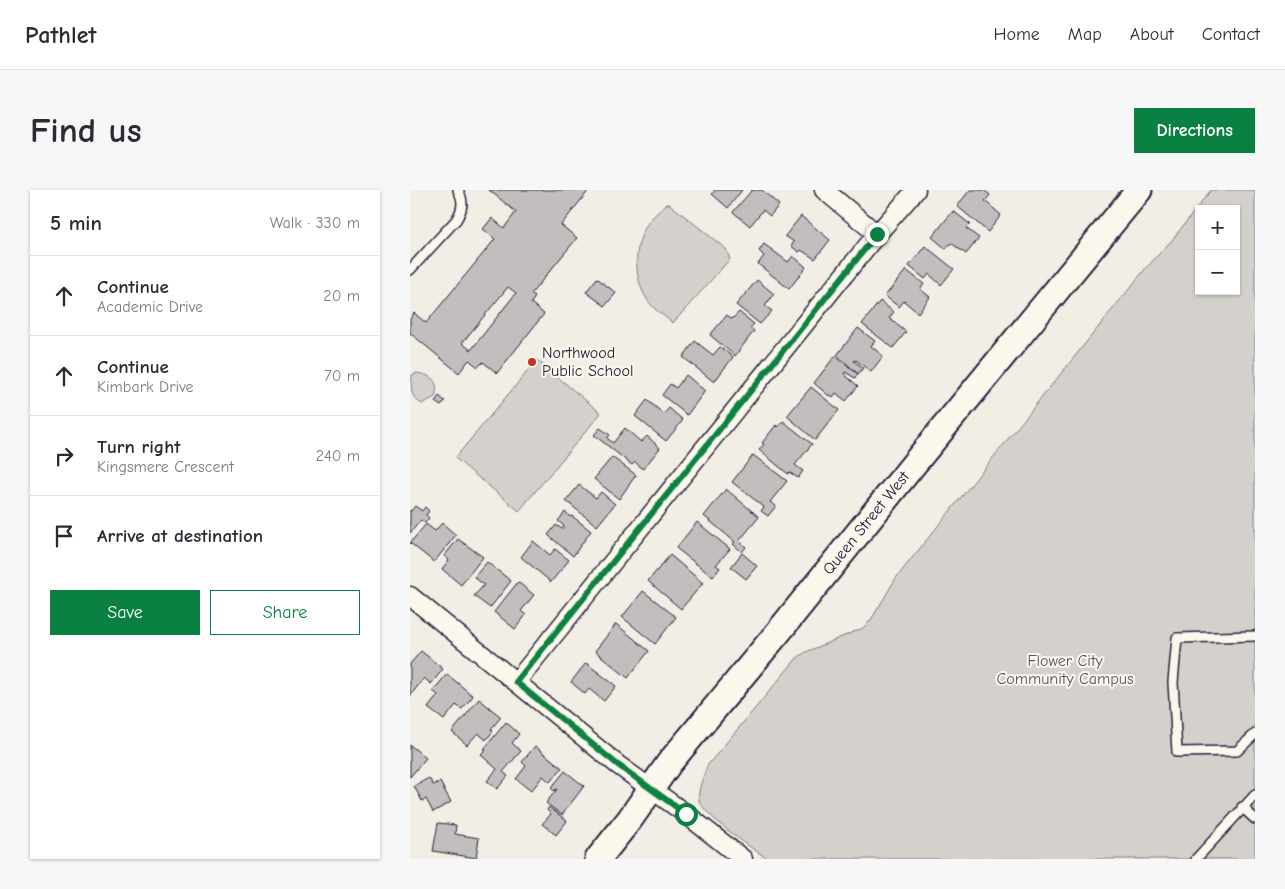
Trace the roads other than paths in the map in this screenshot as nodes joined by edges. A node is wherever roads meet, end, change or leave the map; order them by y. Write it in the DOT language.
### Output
graph roads {
  1 [pos="458,190"];
  2 [pos="824,190"];
  3 [pos="916,190"];
  4 [pos="1138,190"];
  5 [pos="877,234"];
  6 [pos="410,270"];
  7 [pos="410,596"];
  8 [pos="1255,636"];
  9 [pos="516,682"];
  10 [pos="1255,734"];
  11 [pos="652,789"];
  12 [pos="1255,795"];
  13 [pos="1242,807"];
  14 [pos="1255,819"];
  15 [pos="598,859"];
  16 [pos="743,859"];
  17 [pos="1196,859"];
  1 -- 6 [label="lane"];
  2 -- 5 [label="street"];
  3 -- 5 [label="street"];
  4 -- 11 [label="main road, Queen Street West"];
  5 -- 9 [label="street"];
  7 -- 9 [label="street"];
  8 -- 10 [label="lane"];
  9 -- 11 [label="street"];
  11 -- 15 [label="main road, Queen Street West"];
  11 -- 16 [label="street"];
  12 -- 13 [label="lane"];
  13 -- 14 [label="lane"];
  13 -- 17 [label="lane"];
}
